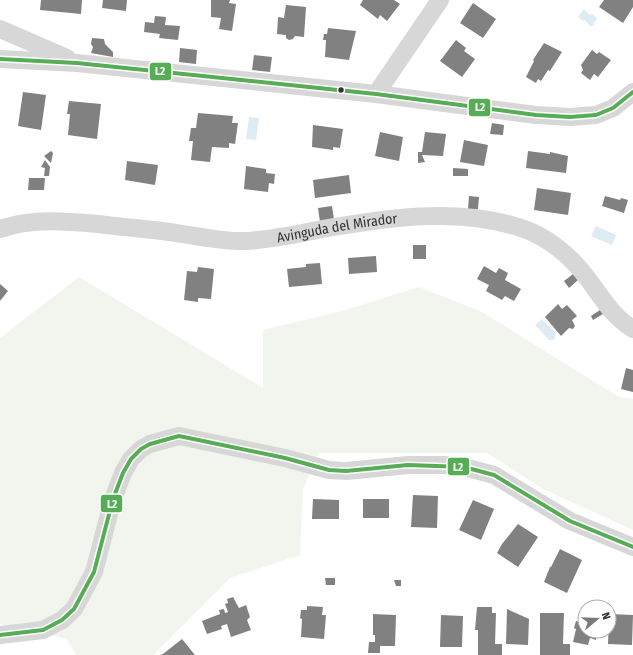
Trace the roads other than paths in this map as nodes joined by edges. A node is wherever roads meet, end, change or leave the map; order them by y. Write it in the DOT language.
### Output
graph roads {
  1 [pos="440,0"];
  2 [pos="0,29"];
  3 [pos="0,59"];
  4 [pos="77,63"];
  5 [pos="633,92"];
  6 [pos="376,94"];
  7 [pos="0,229"];
  8 [pos="633,329"];
  9 [pos="633,547"];
  10 [pos="0,635"];
  1 -- 6 [label="street"];
  2 -- 4 [label="street"];
  3 -- 4 [label="street"];
  4 -- 6 [label="street"];
  5 -- 6 [label="street"];
  7 -- 8 [label="street, Avinguda del Mirador"];
  9 -- 10 [label="street"];
}
